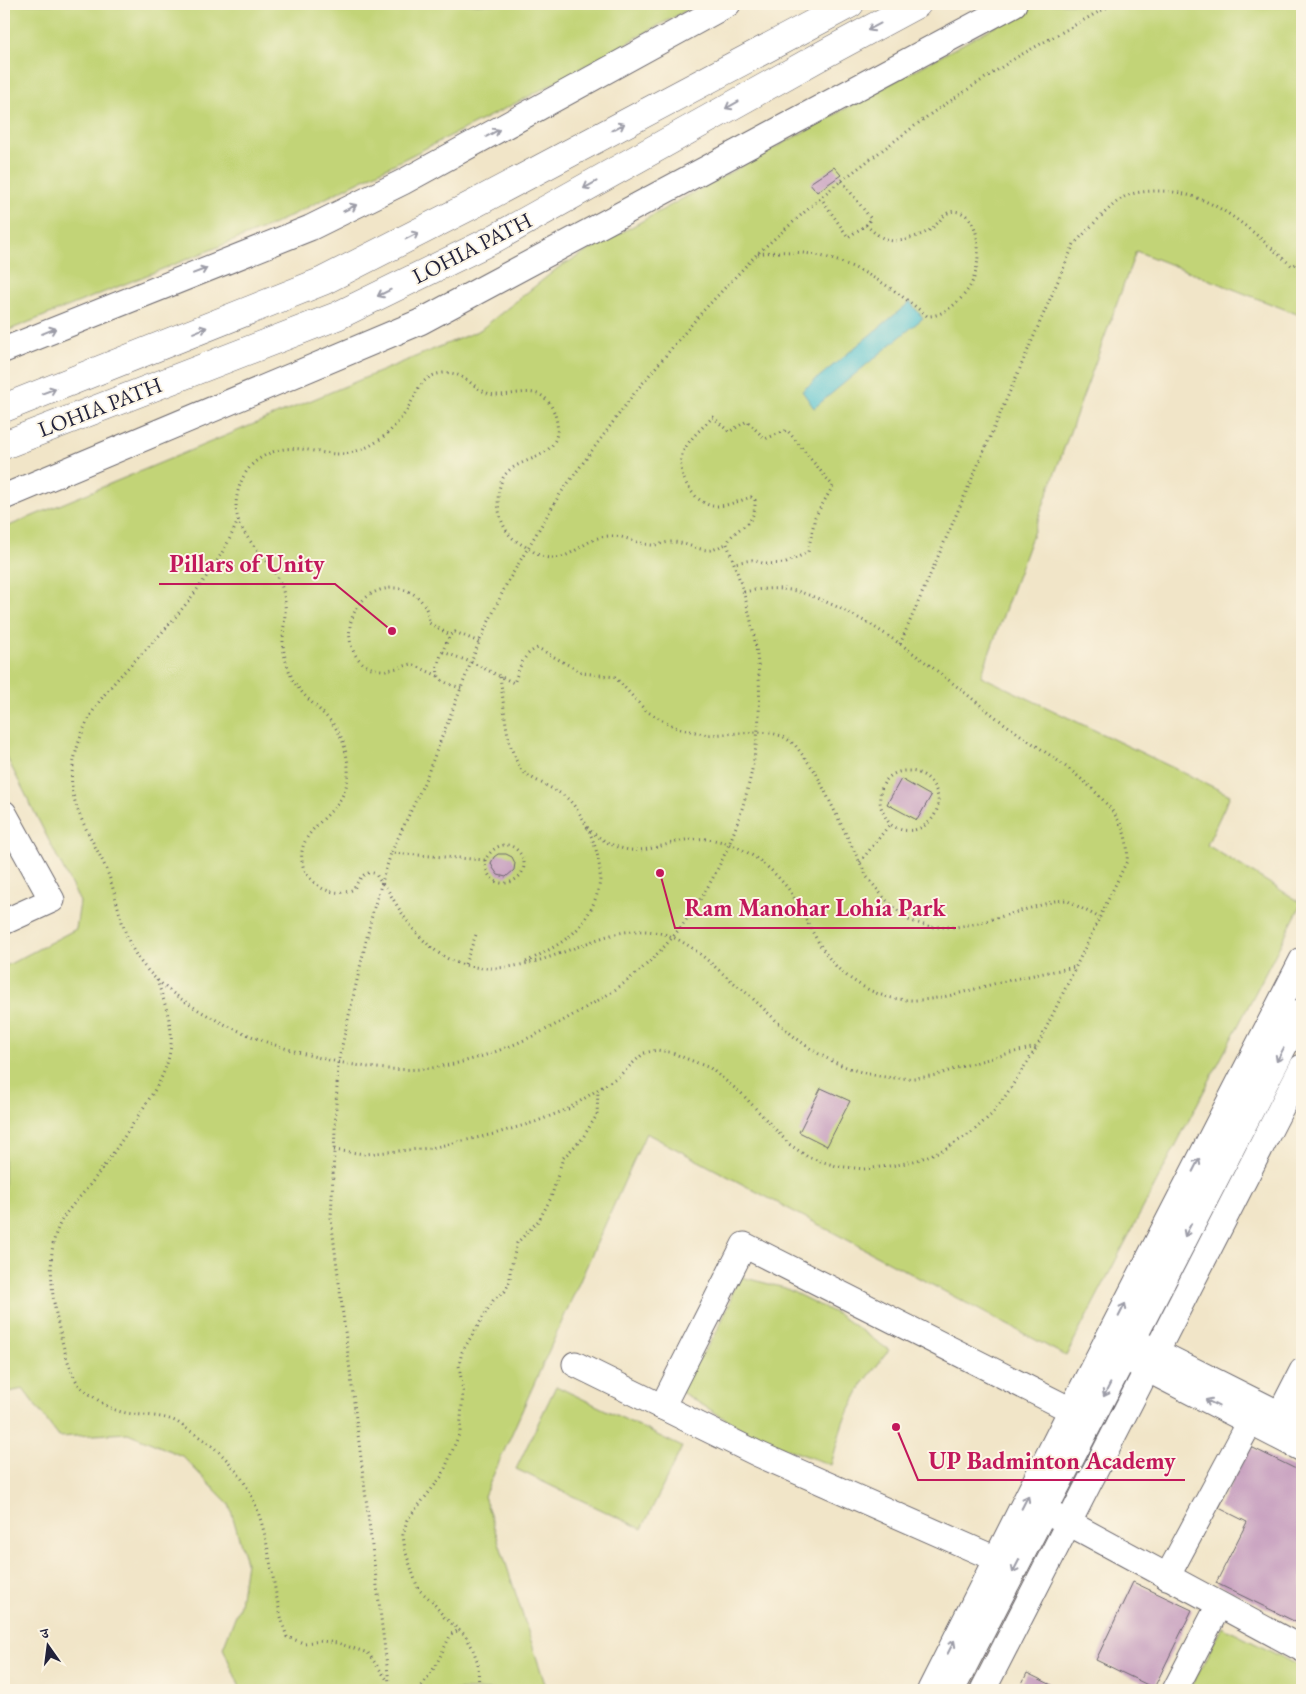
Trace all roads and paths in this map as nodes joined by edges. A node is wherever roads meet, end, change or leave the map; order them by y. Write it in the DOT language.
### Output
graph roads {
  1 [pos="728,4"];
  2 [pos="850,4"];
  3 [pos="917,4"];
  4 [pos="1014,4"];
  5 [pos="1113,4"];
  6 [pos="842,180"];
  7 [pos="821,198"];
  8 [pos="866,225"];
  9 [pos="757,254"];
  10 [pos="1302,261"];
  11 [pos="4,350"];
  12 [pos="4,408"];
  13 [pos="4,445"];
  14 [pos="4,497"];
  15 [pos="238,520"];
  16 [pos="727,544"];
  17 [pos="528,548"];
  18 [pos="734,563"];
  19 [pos="744,592"];
  20 [pos="450,635"];
  21 [pos="479,642"];
  22 [pos="900,644"];
  23 [pos="443,652"];
  24 [pos="471,662"];
  25 [pos="438,676"];
  26 [pos="500,676"];
  27 [pos="461,688"];
  28 [pos="757,732"];
  29 [pos="4,812"];
  30 [pos="890,824"];
  31 [pos="588,828"];
  32 [pos="728,843"];
  33 [pos="391,853"];
  34 [pos="485,860"];
  35 [pos="860,862"];
  36 [pos="381,884"];
  37 [pos="1100,918"];
  38 [pos="4,922"];
  39 [pos="477,932"];
  40 [pos="672,937"];
  41 [pos="1302,960"];
  42 [pos="465,964"];
  43 [pos="520,965"];
  44 [pos="1075,967"];
  45 [pos="157,979"];
  46 [pos="1302,1012"];
  47 [pos="1037,1046"];
  48 [pos="338,1063"];
  49 [pos="1302,1067"];
  50 [pos="598,1091"];
  51 [pos="334,1150"];
  52 [pos="1107,1339"];
  53 [pos="1128,1348"];
  54 [pos="1152,1360"];
  55 [pos="575,1364"];
  56 [pos="1302,1371"];
  57 [pos="662,1407"];
  58 [pos="1071,1410"];
  59 [pos="1273,1416"];
  60 [pos="1302,1449"];
  61 [pos="1045,1510"];
  62 [pos="1068,1523"];
  63 [pos="996,1559"];
  64 [pos="1167,1577"];
  65 [pos="1219,1604"];
  66 [pos="458,1630"];
  67 [pos="1302,1650"];
  68 [pos="388,1681"];
  69 [pos="390,1690"];
  70 [pos="419,1690"];
  71 [pos="479,1690"];
  72 [pos="930,1690"];
  73 [pos="952,1690"];
  74 [pos="983,1690"];
  75 [pos="1175,1690"];
  11 -- 1 [label="street, one-way"];
  12 -- 2 [label="main road, LOHIA PATH, one-way"];
  3 -- 13 [label="main road, LOHIA PATH, one-way"];
  4 -- 14 [label="street"];
  5 -- 6 [label="path"];
  6 -- 7 [label="path"];
  6 -- 8 [label="path"];
  7 -- 8 [label="path"];
  7 -- 9 [label="path"];
  8 -- 9 [label="path"];
  9 -- 17 [label="path"];
  10 -- 22 [label="path"];
  15 -- 17 [label="path"];
  15 -- 36 [label="path"];
  15 -- 45 [label="path"];
  16 -- 17 [label="path"];
  16 -- 18 [label="path"];
  16 -- 18 [label="path"];
  17 -- 21 [label="path"];
  18 -- 19 [label="path"];
  19 -- 22 [label="path"];
  19 -- 28 [label="path"];
  20 -- 21 [label="path"];
  20 -- 23 [label="path"];
  20 -- 25 [label="path"];
  21 -- 24 [label="path"];
  22 -- 37 [label="path"];
  23 -- 24 [label="path"];
  23 -- 25 [label="path"];
  24 -- 26 [label="path"];
  24 -- 27 [label="path"];
  25 -- 27 [label="path"];
  26 -- 28 [label="path"];
  26 -- 31 [label="path"];
  27 -- 33 [label="path"];
  28 -- 32 [label="path"];
  28 -- 35 [label="path"];
  29 -- 38 [label="street"];
  30 -- 30 [label="path"];
  30 -- 35 [label="path"];
  31 -- 32 [label="path"];
  31 -- 43 [label="path"];
  32 -- 40 [label="path"];
  32 -- 44 [label="path"];
  33 -- 34 [label="path"];
  33 -- 36 [label="path"];
  34 -- 34 [label="path"];
  35 -- 37 [label="path"];
  36 -- 42 [label="path"];
  36 -- 48 [label="path"];
  37 -- 44 [label="path"];
  39 -- 42 [label="path"];
  40 -- 43 [label="path"];
  40 -- 47 [label="path"];
  40 -- 48 [label="path"];
  52 -- 41 [label="street, one-way"];
  42 -- 43 [label="path"];
  44 -- 47 [label="path"];
  45 -- 48 [label="path"];
  45 -- 68 [label="path"];
  46 -- 53 [label="street, one-way"];
  47 -- 50 [label="path"];
  48 -- 51 [label="path"];
  49 -- 54 [label="street"];
  50 -- 51 [label="path"];
  50 -- 66 [label="path"];
  51 -- 68 [label="path"];
  52 -- 53 [label="street"];
  52 -- 58 [label="street"];
  53 -- 54 [label="street"];
  53 -- 61 [label="street, one-way"];
  54 -- 59 [label="street"];
  54 -- 62 [label="street"];
  55 -- 57 [label="street"];
  56 -- 59 [label="street"];
  57 -- 58 [label="street"];
  57 -- 63 [label="street"];
  63 -- 58 [label="street, one-way"];
  59 -- 60 [label="street"];
  59 -- 64 [label="street"];
  61 -- 62 [label="street"];
  61 -- 73 [label="street, one-way"];
  62 -- 64 [label="street"];
  62 -- 74 [label="street"];
  72 -- 63 [label="street, one-way"];
  64 -- 65 [label="street"];
  65 -- 67 [label="street"];
  65 -- 75 [label="street"];
  66 -- 70 [label="path"];
  66 -- 71 [label="path"];
  68 -- 69 [label="path"];
}
